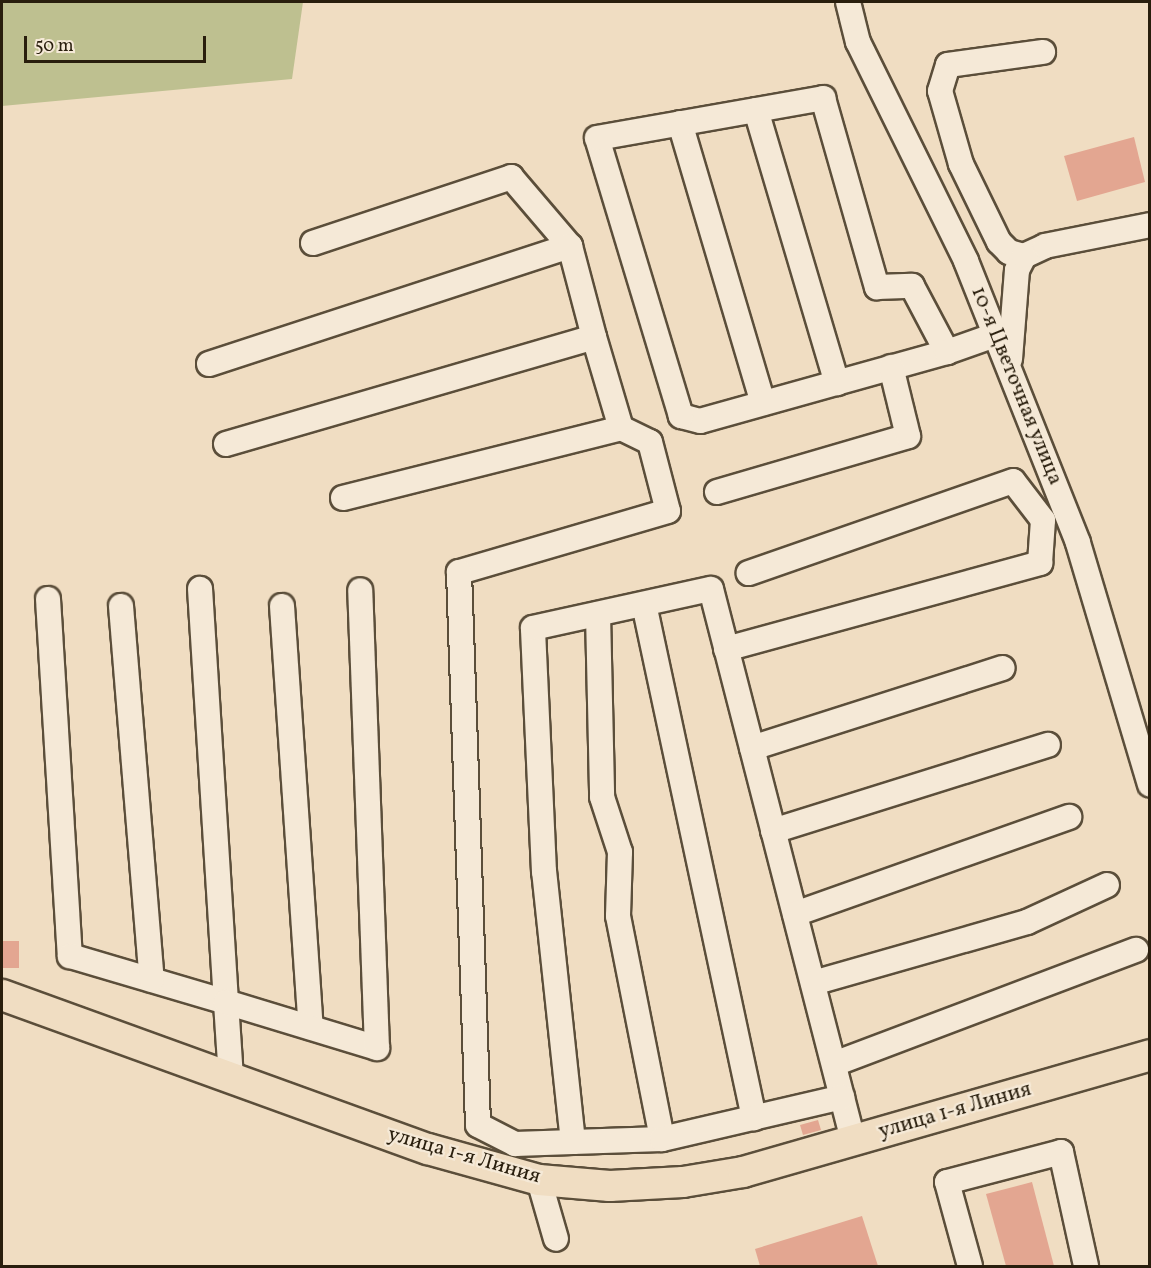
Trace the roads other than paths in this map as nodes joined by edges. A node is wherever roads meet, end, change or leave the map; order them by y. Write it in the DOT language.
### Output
graph roads {
  1 [pos="848,2"];
  2 [pos="1043,52"];
  3 [pos="756,110"];
  4 [pos="680,123"];
  5 [pos="1149,225"];
  6 [pos="313,243"];
  7 [pos="570,246"];
  8 [pos="1024,256"];
  9 [pos="995,335"];
  10 [pos="594,338"];
  11 [pos="947,352"];
  12 [pos="208,364"];
  13 [pos="891,367"];
  14 [pos="1010,371"];
  15 [pos="837,383"];
  16 [pos="763,403"];
  17 [pos="621,428"];
  18 [pos="226,444"];
  19 [pos="717,492"];
  20 [pos="343,498"];
  21 [pos="749,573"];
  22 [pos="200,589"];
  23 [pos="360,590"];
  24 [pos="48,599"];
  25 [pos="644,604"];
  26 [pos="121,606"];
  27 [pos="282,606"];
  28 [pos="598,614"];
  29 [pos="726,648"];
  30 [pos="1004,668"];
  31 [pos="1048,745"];
  32 [pos="752,748"];
  33 [pos="1149,784"];
  34 [pos="1069,817"];
  35 [pos="773,831"];
  36 [pos="1107,885"];
  37 [pos="795,914"];
  38 [pos="1136,950"];
  39 [pos="152,980"];
  40 [pos="813,983"];
  41 [pos="2,995"];
  42 [pos="226,1002"];
  43 [pos="311,1028"];
  44 [pos="1149,1055"];
  45 [pos="834,1064"];
  46 [pos="231,1078"];
  47 [pos="842,1097"];
  48 [pos="754,1118"];
  49 [pos="662,1139"];
  50 [pos="853,1140"];
  51 [pos="573,1142"];
  52 [pos="539,1180"];
  53 [pos="556,1239"];
  54 [pos="970,1266"];
  55 [pos="1086,1266"];
  1 -- 9 [label="lane, 10-я Цветочная улица"];
  2 -- 8 [label="lane"];
  3 -- 4 [label="lane"];
  3 -- 11 [label="lane"];
  3 -- 15 [label="lane"];
  4 -- 16 [label="lane"];
  4 -- 16 [label="lane"];
  5 -- 8 [label="lane"];
  6 -- 7 [label="lane"];
  7 -- 10 [label="lane"];
  7 -- 12 [label="lane"];
  8 -- 14 [label="lane"];
  9 -- 11 [label="lane"];
  9 -- 14 [label="lane, 10-я Цветочная улица"];
  10 -- 17 [label="lane"];
  10 -- 18 [label="lane"];
  11 -- 13 [label="lane"];
  13 -- 15 [label="lane"];
  13 -- 19 [label="lane"];
  14 -- 33 [label="lane, 10-я Цветочная улица"];
  15 -- 16 [label="lane"];
  17 -- 20 [label="lane"];
  17 -- 51 [label="lane"];
  21 -- 29 [label="lane"];
  22 -- 42 [label="lane"];
  23 -- 43 [label="lane"];
  24 -- 39 [label="lane"];
  25 -- 28 [label="lane"];
  25 -- 29 [label="lane"];
  25 -- 48 [label="lane"];
  26 -- 39 [label="lane"];
  27 -- 43 [label="lane"];
  28 -- 49 [label="lane"];
  28 -- 51 [label="lane"];
  29 -- 32 [label="lane"];
  30 -- 32 [label="lane"];
  31 -- 35 [label="lane"];
  32 -- 35 [label="lane"];
  34 -- 37 [label="lane"];
  35 -- 37 [label="lane"];
  36 -- 40 [label="lane"];
  37 -- 40 [label="lane"];
  38 -- 45 [label="lane"];
  39 -- 42 [label="lane"];
  40 -- 45 [label="lane"];
  41 -- 46 [label="main road, улица 1-я Линия"];
  42 -- 43 [label="lane"];
  42 -- 46 [label="lane"];
  44 -- 50 [label="main road, улица 1-я Линия"];
  45 -- 47 [label="lane"];
  46 -- 52 [label="main road, улица 1-я Линия"];
  47 -- 48 [label="lane"];
  47 -- 50 [label="lane"];
  48 -- 49 [label="lane"];
  49 -- 51 [label="lane"];
  50 -- 52 [label="main road, улица 1-я Линия"];
  52 -- 53 [label="lane"];
  54 -- 55 [label="lane"];
}
